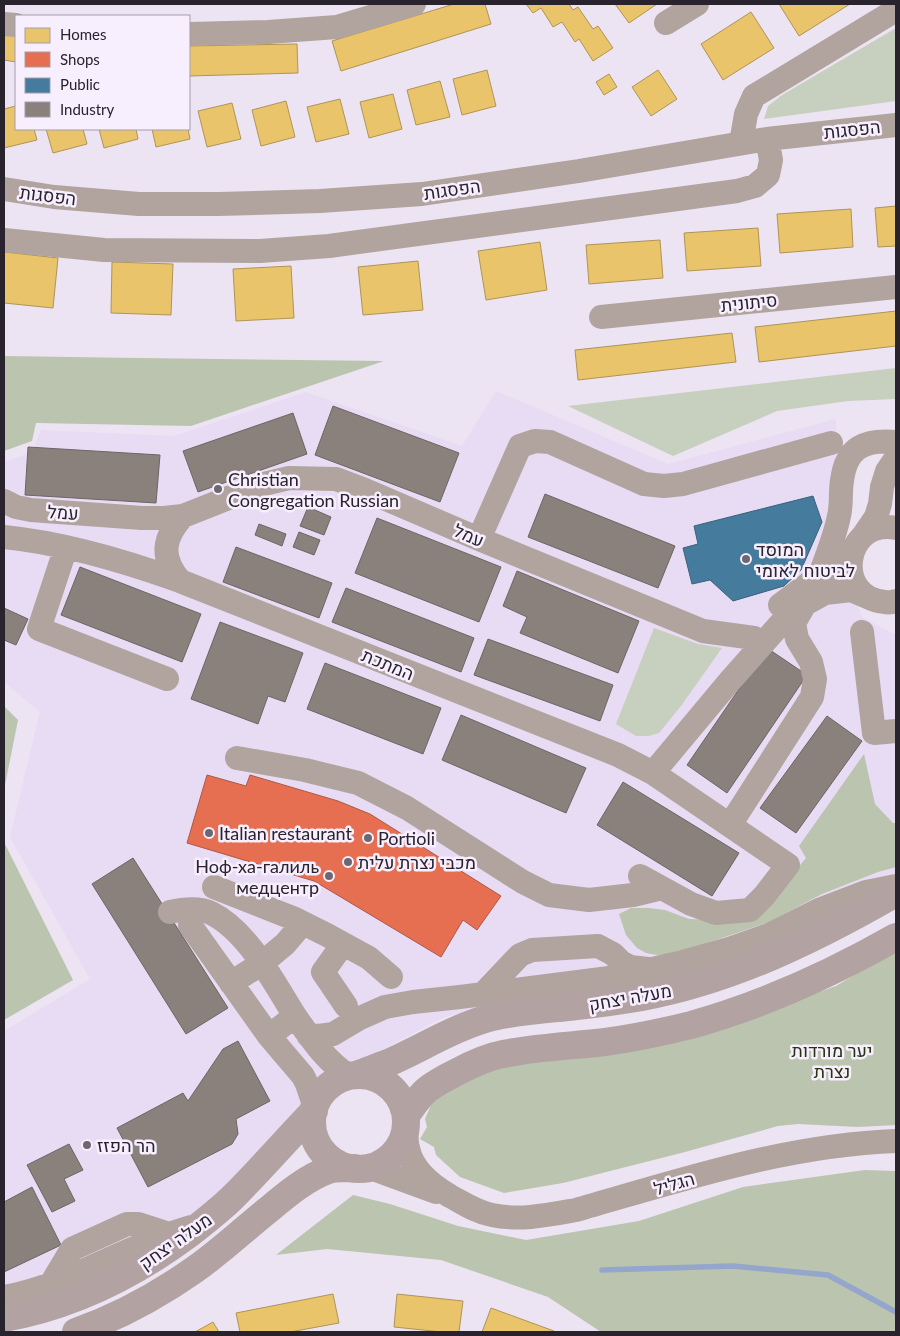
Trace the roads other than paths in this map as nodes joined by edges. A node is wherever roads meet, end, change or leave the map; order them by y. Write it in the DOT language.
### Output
graph roads {
  1 [pos="414,4"];
  2 [pos="697,4"];
  3 [pos="896,10"];
  4 [pos="666,23"];
  5 [pos="190,34"];
  6 [pos="896,124"];
  7 [pos="767,139"];
  8 [pos="741,143"];
  9 [pos="4,190"];
  10 [pos="4,240"];
  11 [pos="896,287"];
  12 [pos="601,317"];
  13 [pos="896,442"];
  14 [pos="831,443"];
  15 [pos="855,450"];
  16 [pos="891,467"];
  17 [pos="4,501"];
  18 [pos="183,516"];
  19 [pos="896,528"];
  20 [pos="863,536"];
  21 [pos="4,537"];
  22 [pos="480,539"];
  23 [pos="66,547"];
  24 [pos="850,557"];
  25 [pos="820,574"];
  26 [pos="180,581"];
  27 [pos="887,603"];
  28 [pos="805,604"];
  29 [pos="862,632"];
  30 [pos="754,638"];
  31 [pos="167,679"];
  32 [pos="729,682"];
  33 [pos="896,731"];
  34 [pos="237,758"];
  35 [pos="653,773"];
  36 [pos="730,825"];
  37 [pos="640,876"];
  38 [pos="896,886"];
  39 [pos="214,887"];
  40 [pos="662,888"];
  41 [pos="896,893"];
  42 [pos="170,912"];
  43 [pos="303,923"];
  44 [pos="190,926"];
  45 [pos="896,937"];
  46 [pos="343,944"];
  47 [pos="261,964"];
  48 [pos="650,970"];
  49 [pos="391,977"];
  50 [pos="231,982"];
  51 [pos="483,994"];
  52 [pos="346,1006"];
  53 [pos="302,1026"];
  54 [pos="269,1036"];
  55 [pos="353,1076"];
  56 [pos="314,1109"];
  57 [pos="406,1122"];
  58 [pos="896,1141"];
  59 [pos="359,1168"];
  60 [pos="454,1198"];
  61 [pos="202,1224"];
  62 [pos="4,1297"];
  63 [pos="4,1318"];
  64 [pos="76,1332"];
  1 -- 5 [label="street"];
  2 -- 4 [label="street"];
  3 -- 8 [label="street"];
  6 -- 7 [label="street, הפסגות"];
  7 -- 8 [label="street, הפסגות"];
  7 -- 10 [label="street"];
  8 -- 9 [label="street, הפסגות"];
  11 -- 12 [label="street, סיתונית"];
  13 -- 15 [label="street"];
  14 -- 22 [label="street"];
  15 -- 16 [label="street"];
  15 -- 25 [label="street"];
  16 -- 20 [label="street"];
  17 -- 18 [label="street, עמל"];
  18 -- 22 [label="street, עמל"];
  18 -- 26 [label="street"];
  19 -- 20 [label="street"];
  20 -- 24 [label="street"];
  21 -- 23 [label="street, המתכת"];
  22 -- 30 [label="street, עמל"];
  23 -- 26 [label="street, המתכת"];
  23 -- 31 [label="street"];
  24 -- 25 [label="street"];
  24 -- 27 [label="street"];
  25 -- 30 [label="street"];
  26 -- 35 [label="street, המתכת"];
  27 -- 28 [label="street"];
  28 -- 32 [label="street"];
  28 -- 36 [label="street"];
  29 -- 33 [label="street"];
  30 -- 32 [label="street"];
  32 -- 35 [label="street"];
  34 -- 40 [label="street"];
  35 -- 36 [label="street, המתכת"];
  36 -- 40 [label="street, המתכת"];
  37 -- 40 [label="street"];
  38 -- 48 [label="street"];
  39 -- 43 [label="street"];
  41 -- 55 [label="main road, מעלה יצחק"];
  42 -- 47 [label="street"];
  43 -- 46 [label="street"];
  43 -- 47 [label="street"];
  44 -- 50 [label="street"];
  45 -- 57 [label="main road"];
  46 -- 49 [label="street"];
  46 -- 52 [label="street"];
  47 -- 50 [label="street"];
  47 -- 53 [label="street"];
  48 -- 51 [label="street"];
  48 -- 51 [label="street"];
  50 -- 54 [label="street"];
  51 -- 53 [label="street"];
  53 -- 54 [label="street"];
  53 -- 55 [label="street"];
  54 -- 56 [label="street"];
  55 -- 56 [label="main road"];
  55 -- 57 [label="main road"];
  56 -- 59 [label="main road"];
  56 -- 61 [label="main road, מעלה יצחק"];
  57 -- 59 [label="main road"];
  57 -- 60 [label="street, הגליל"];
  58 -- 60 [label="street, הגליל"];
  59 -- 60 [label="street, הגליל"];
  59 -- 64 [label="main road, מעלה יצחק"];
  61 -- 62 [label="street"];
  61 -- 63 [label="main road, מעלה יצחק"];
}
